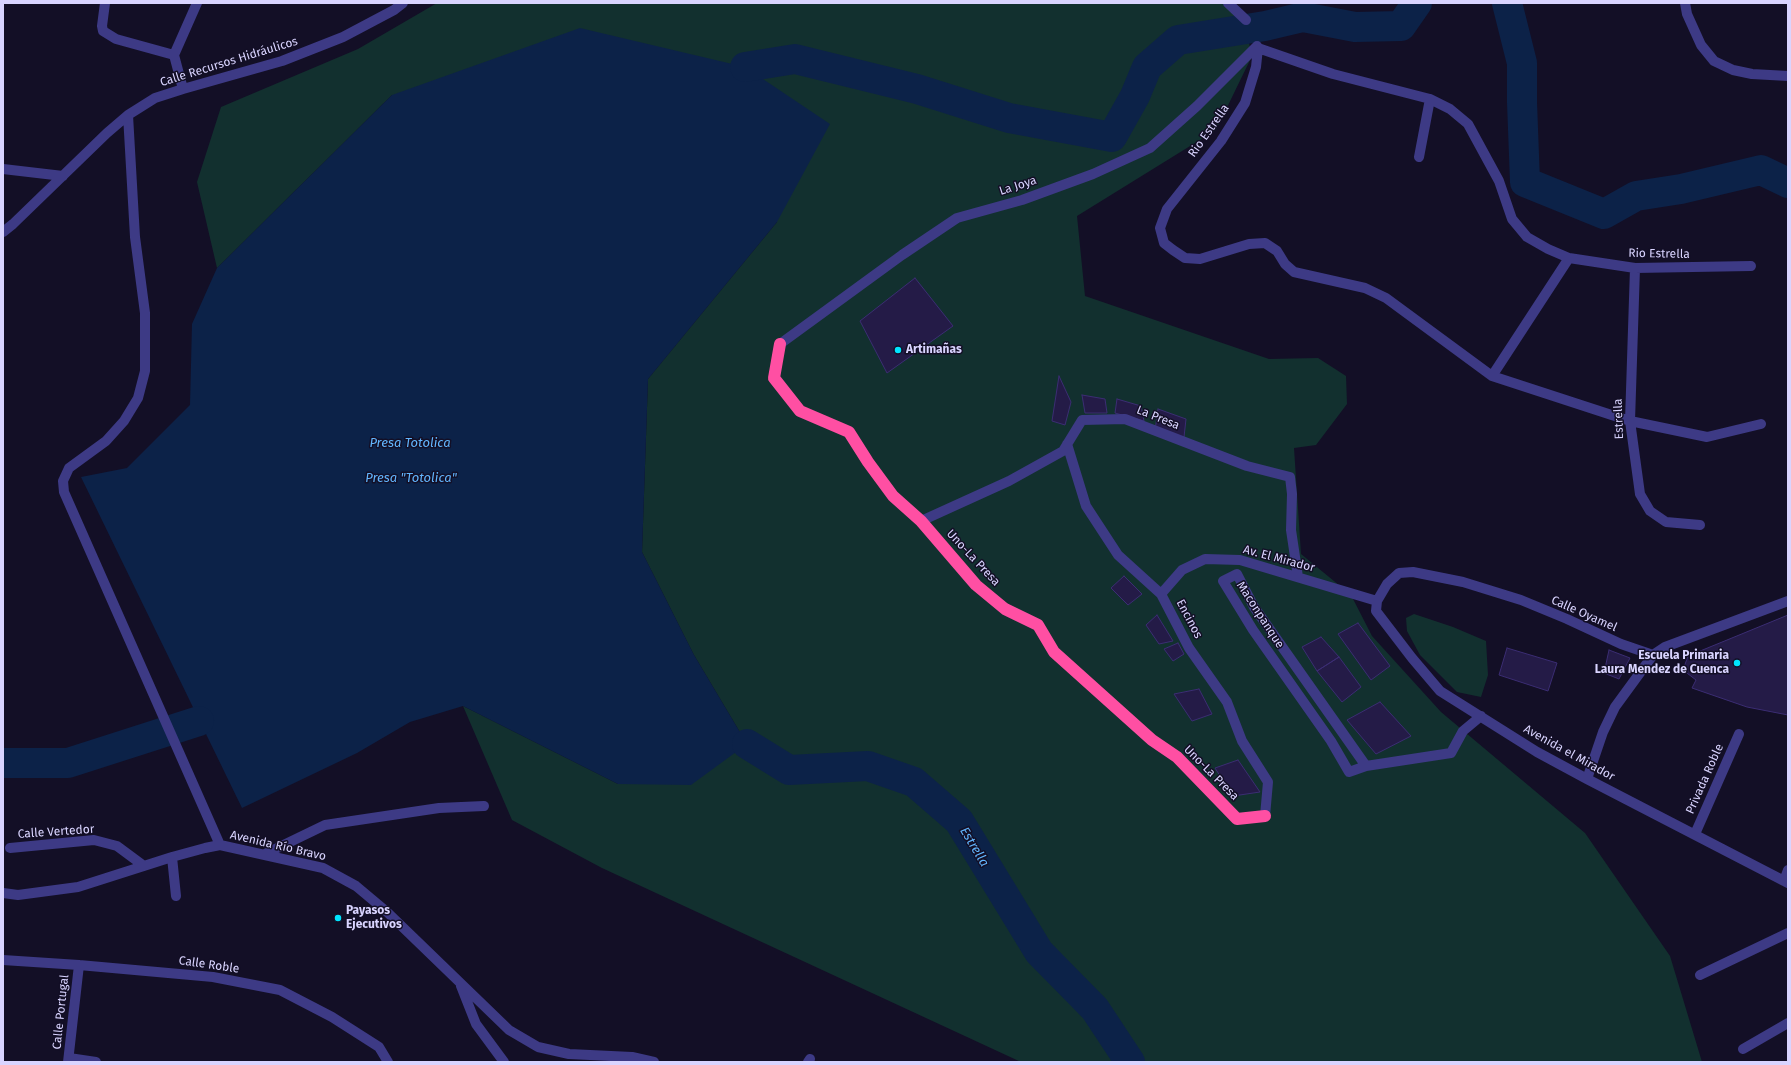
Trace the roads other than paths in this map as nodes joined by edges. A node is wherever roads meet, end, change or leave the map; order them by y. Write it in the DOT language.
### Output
graph roads {
  1 [pos="105,3"];
  2 [pos="196,3"];
  3 [pos="403,3"];
  4 [pos="1228,3"];
  5 [pos="1685,3"];
  6 [pos="1246,20"];
  7 [pos="1257,47"];
  8 [pos="174,56"];
  9 [pos="1788,76"];
  10 [pos="183,89"];
  11 [pos="1430,99"];
  12 [pos="128,115"];
  13 [pos="1419,157"];
  14 [pos="3,169"];
  15 [pos="63,176"];
  16 [pos="3,232"];
  17 [pos="1569,258"];
  18 [pos="1751,266"];
  19 [pos="1635,268"];
  20 [pos="780,344"];
  21 [pos="1492,376"];
  22 [pos="1630,421"];
  23 [pos="1761,424"];
  24 [pos="1067,444"];
  25 [pos="921,521"];
  26 [pos="1700,525"];
  27 [pos="1298,577"];
  28 [pos="1161,594"];
  29 [pos="1376,601"];
  30 [pos="1788,601"];
  31 [pos="1653,655"];
  32 [pos="1481,716"];
  33 [pos="1739,734"];
  34 [pos="1366,766"];
  35 [pos="1587,779"];
  36 [pos="484,806"];
  37 [pos="1265,816"];
  38 [pos="1695,834"];
  39 [pos="220,845"];
  40 [pos="10,848"];
  41 [pos="265,854"];
  42 [pos="172,857"];
  43 [pos="144,866"];
  44 [pos="1788,870"];
  45 [pos="1786,882"];
  46 [pos="3,893"];
  47 [pos="176,896"];
  48 [pos="1788,933"];
  49 [pos="3,960"];
  50 [pos="79,965"];
  51 [pos="1700,975"];
  52 [pos="459,982"];
  53 [pos="1788,1023"];
  54 [pos="1743,1049"];
  55 [pos="68,1060"];
  56 [pos="96,1062"];
  57 [pos="388,1062"];
  58 [pos="504,1062"];
  59 [pos="654,1062"];
  1 -- 8 [label="street"];
  2 -- 8 [label="street"];
  3 -- 10 [label="street, Calle Recursos Hidráulicos"];
  4 -- 6 [label="street"];
  5 -- 9 [label="street"];
  7 -- 11 [label="street, Rio Estrella"];
  7 -- 20 [label="street, La Joya"];
  7 -- 21 [label="street, Rio Estrella"];
  8 -- 10 [label="street"];
  10 -- 12 [label="street, Calle Recursos Hidráulicos"];
  11 -- 13 [label="street"];
  11 -- 17 [label="street, Rio Estrella"];
  12 -- 15 [label="street, Calle Recursos Hidráulicos"];
  12 -- 39 [label="street"];
  14 -- 15 [label="street"];
  15 -- 16 [label="street, Calle Recursos Hidráulicos"];
  17 -- 19 [label="street, Rio Estrella"];
  17 -- 21 [label="street"];
  18 -- 19 [label="street, Rio Estrella"];
  19 -- 22 [label="street, Estrella"];
  20 -- 25 [label="highway, Uno-La Presa"];
  21 -- 22 [label="street, Rio Estrella"];
  22 -- 23 [label="street, Rio Estrella"];
  22 -- 26 [label="street, Estrella"];
  24 -- 25 [label="street, La Presa"];
  24 -- 27 [label="street, La Presa"];
  24 -- 28 [label="street, Encinos"];
  25 -- 37 [label="highway, Uno-La Presa"];
  27 -- 28 [label="street, Av. El Mirador"];
  27 -- 29 [label="street, Av. El Mirador"];
  28 -- 37 [label="street, Encinos"];
  29 -- 31 [label="street, Calle Oyamel"];
  29 -- 32 [label="street, Avenida el Mirador"];
  30 -- 31 [label="street"];
  31 -- 35 [label="street"];
  32 -- 34 [label="street"];
  32 -- 35 [label="street, Avenida el Mirador"];
  33 -- 38 [label="street, Privada Roble"];
  34 -- 34 [label="street, Maconpanque"];
  35 -- 38 [label="street, Avenida el Mirador"];
  36 -- 41 [label="street"];
  38 -- 45 [label="street, Avenida el Mirador"];
  39 -- 41 [label="street, Avenida Río Bravo"];
  39 -- 42 [label="street, Avenida Río Bravo"];
  40 -- 43 [label="street, Calle Vertedor"];
  41 -- 52 [label="street, Avenida Río Bravo"];
  42 -- 43 [label="street, Avenida Río Bravo"];
  42 -- 47 [label="street"];
  43 -- 46 [label="street, Avenida Río Bravo"];
  44 -- 45 [label="street"];
  48 -- 51 [label="street"];
  49 -- 50 [label="street, Calle Roble"];
  50 -- 55 [label="street, Calle Portugal"];
  50 -- 57 [label="street, Calle Roble"];
  52 -- 58 [label="street"];
  52 -- 59 [label="street, Avenida Río Bravo"];
  53 -- 54 [label="street"];
  55 -- 56 [label="street"];
}
